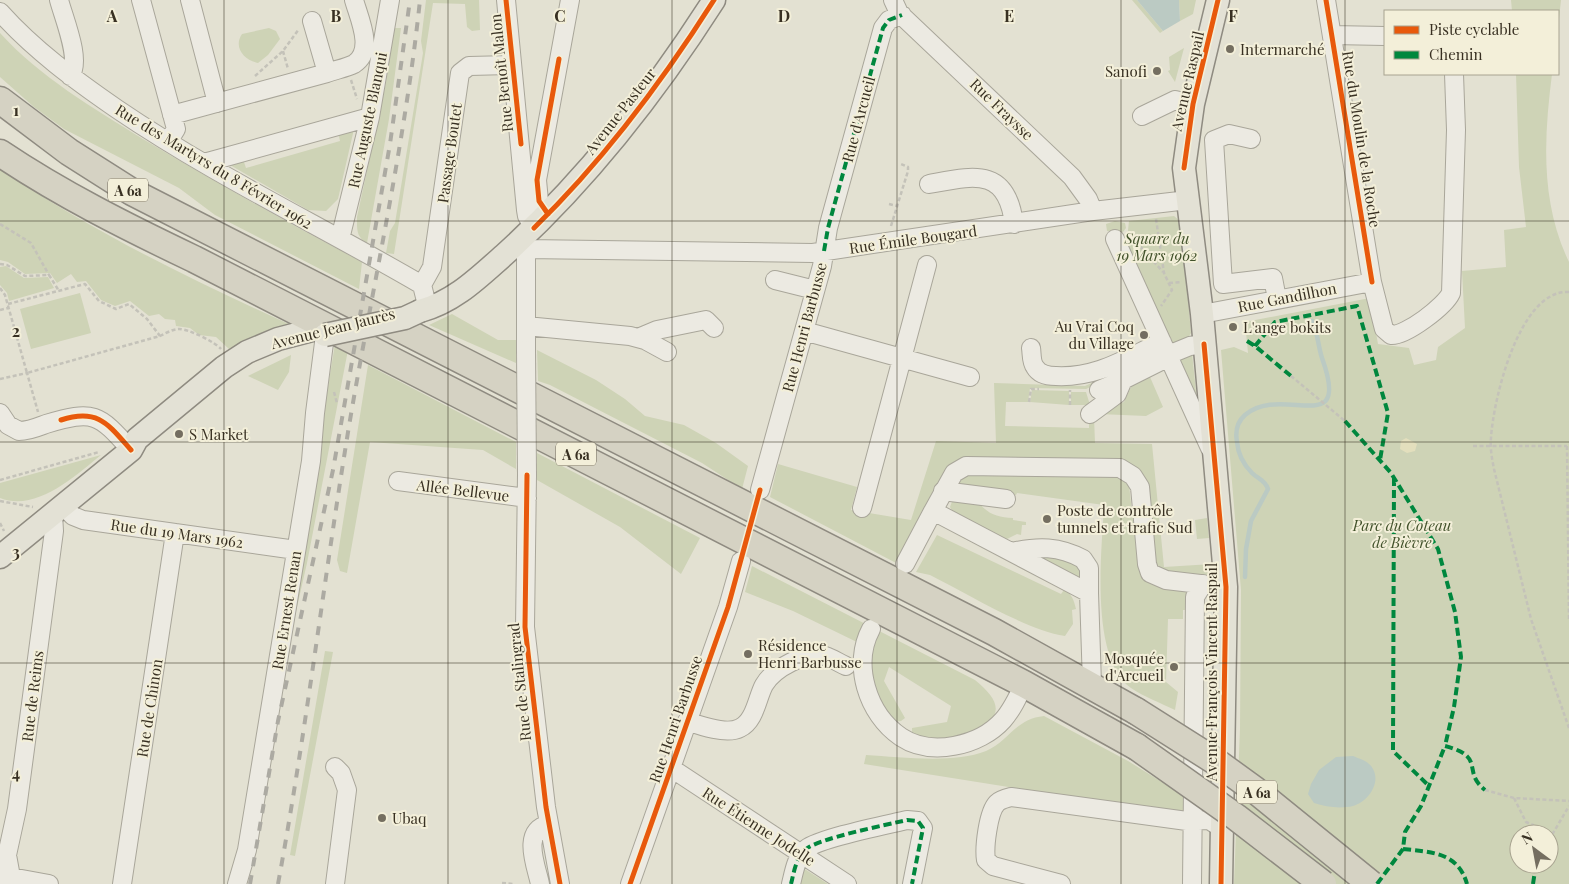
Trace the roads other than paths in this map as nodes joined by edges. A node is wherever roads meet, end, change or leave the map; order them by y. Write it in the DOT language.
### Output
graph roads {
  1 [pos="59,0"];
  2 [pos="141,0"];
  3 [pos="190,0"];
  4 [pos="354,0"];
  5 [pos="390,0"];
  6 [pos="506,0"];
  7 [pos="570,0"];
  8 [pos="714,0"];
  9 [pos="1218,0"];
  10 [pos="1326,0"];
  11 [pos="897,8"];
  12 [pos="0,12"];
  13 [pos="306,24"];
  14 [pos="1332,35"];
  15 [pos="1384,36"];
  16 [pos="512,65"];
  17 [pos="327,72"];
  18 [pos="1454,75"];
  19 [pos="70,76"];
  20 [pos="0,100"];
  21 [pos="1184,102"];
  22 [pos="217,103"];
  23 [pos="172,115"];
  24 [pos="370,117"];
  25 [pos="1142,117"];
  26 [pos="0,133"];
  27 [pos="1251,139"];
  28 [pos="1186,140"];
  29 [pos="1214,140"];
  30 [pos="168,142"];
  31 [pos="521,144"];
  32 [pos="544,144"];
  33 [pos="0,153"];
  34 [pos="204,163"];
  35 [pos="929,184"];
  36 [pos="1188,200"];
  37 [pos="1093,211"];
  38 [pos="1014,224"];
  39 [pos="532,233"];
  40 [pos="1121,236"];
  41 [pos="340,239"];
  42 [pos="824,251"];
  43 [pos="194,258"];
  44 [pos="927,265"];
  45 [pos="775,280"];
  46 [pos="1372,282"];
  47 [pos="422,285"];
  48 [pos="815,290"];
  49 [pos="1278,299"];
  50 [pos="424,310"];
  51 [pos="1202,314"];
  52 [pos="526,326"];
  53 [pos="714,328"];
  54 [pos="804,331"];
  55 [pos="325,335"];
  56 [pos="638,338"];
  57 [pos="1204,344"];
  58 [pos="1031,348"];
  59 [pos="667,352"];
  60 [pos="1166,352"];
  61 [pos="901,358"];
  62 [pos="970,377"];
  63 [pos="1123,380"];
  64 [pos="1099,390"];
  65 [pos="0,414"];
  66 [pos="1090,414"];
  67 [pos="132,448"];
  68 [pos="1216,460"];
  69 [pos="398,481"];
  70 [pos="760,490"];
  71 [pos="943,491"];
  72 [pos="528,498"];
  73 [pos="1006,499"];
  74 [pos="862,508"];
  75 [pos="52,509"];
  76 [pos="933,511"];
  77 [pos="175,533"];
  78 [pos="296,550"];
  79 [pos="1012,552"];
  80 [pos="0,557"];
  81 [pos="741,560"];
  82 [pos="905,564"];
  83 [pos="1203,584"];
  84 [pos="1226,587"];
  85 [pos="1089,593"];
  86 [pos="871,628"];
  87 [pos="846,666"];
  88 [pos="1024,684"];
  89 [pos="1092,684"];
  90 [pos="687,721"];
  91 [pos="335,767"];
  92 [pos="671,768"];
  93 [pos="1194,821"];
  94 [pos="549,824"];
  95 [pos="1223,829"];
  96 [pos="802,854"];
  97 [pos="6,876"];
  98 [pos="48,884"];
  99 [pos="122,884"];
  100 [pos="236,884"];
  101 [pos="335,884"];
  102 [pos="540,884"];
  103 [pos="560,884"];
  104 [pos="630,884"];
  105 [pos="791,884"];
  106 [pos="847,884"];
  107 [pos="912,884"];
  108 [pos="1061,884"];
  109 [pos="1192,884"];
  110 [pos="1221,884"];
  111 [pos="1323,884"];
  112 [pos="1371,884"];
  1 -- 19 [label="street"];
  2 -- 23 [label="street"];
  3 -- 22 [label="street"];
  4 -- 17 [label="street"];
  5 -- 24 [label="street, Rue Auguste Blanqui"];
  6 -- 16 [label="street, Rue Benoît Malon"];
  7 -- 32 [label="street"];
  8 -- 39 [label="main road, Avenue Pasteur"];
  9 -- 21 [label="main road, Avenue Raspail"];
  10 -- 14 [label="street, Rue du Moulin de la Roche"];
  11 -- 37 [label="street, Rue Fraysse"];
  11 -- 42 [label="street, Rue d'Arcueil"];
  12 -- 19 [label="street, Rue des Martyrs du 8 Février 1962"];
  13 -- 17 [label="street"];
  14 -- 15 [label="street"];
  14 -- 46 [label="street, Rue du Moulin de la Roche"];
  16 -- 31 [label="street, Rue Benoît Malon"];
  16 -- 47 [label="street, Passage Boutet"];
  17 -- 22 [label="street"];
  18 -- 46 [label="street, Rue du Moulin de la Roche"];
  19 -- 30 [label="street, Rue des Martyrs du 8 Février 1962"];
  20 -- 89 [label="highway, A 6a"];
  21 -- 25 [label="street"];
  21 -- 28 [label="main road, Avenue Raspail"];
  22 -- 23 [label="street"];
  23 -- 30 [label="street"];
  24 -- 34 [label="street"];
  24 -- 41 [label="street, Rue Auguste Blanqui"];
  26 -- 43 [label="highway"];
  27 -- 29 [label="street"];
  28 -- 29 [label="street"];
  28 -- 36 [label="main road, Avenue Raspail"];
  29 -- 49 [label="street"];
  30 -- 34 [label="street, Rue des Martyrs du 8 Février 1962"];
  31 -- 32 [label="street"];
  31 -- 39 [label="street, Rue Benoît Malon"];
  32 -- 39 [label="street"];
  33 -- 43 [label="highway, A 6a"];
  34 -- 41 [label="street, Rue des Martyrs du 8 Février 1962"];
  35 -- 38 [label="street"];
  36 -- 37 [label="street, Rue Émile Bougard"];
  36 -- 51 [label="main road, Avenue Raspail"];
  37 -- 38 [label="street, Rue Émile Bougard"];
  38 -- 42 [label="street, Rue Émile Bougard"];
  39 -- 42 [label="street, Rue Émile Bougard"];
  39 -- 50 [label="main road, Avenue Jean Jaurès"];
  39 -- 52 [label="street, Rue de Stalingrad"];
  40 -- 60 [label="street"];
  41 -- 47 [label="street, Rue des Martyrs du 8 Février 1962"];
  42 -- 48 [label="street, Rue Henri Barbusse"];
  43 -- 88 [label="highway, A 6a"];
  44 -- 61 [label="street"];
  45 -- 48 [label="street"];
  46 -- 49 [label="street, Rue Gandilhon"];
  47 -- 50 [label="street"];
  48 -- 54 [label="street, Rue Henri Barbusse"];
  49 -- 51 [label="street, Rue Gandilhon"];
  50 -- 55 [label="main road, Avenue Jean Jaurès, bridge"];
  50 -- 67 [label="main road, Avenue Jean Jaurès"];
  51 -- 57 [label="main road, Avenue Raspail"];
  52 -- 56 [label="street"];
  52 -- 72 [label="street, Rue de Stalingrad, bridge"];
  53 -- 56 [label="street"];
  54 -- 61 [label="street"];
  54 -- 70 [label="street, Rue Henri Barbusse"];
  55 -- 67 [label="main road, Avenue Jean Jaurès"];
  55 -- 78 [label="street, Rue Ernest Renan"];
  56 -- 59 [label="street"];
  57 -- 60 [label="street"];
  57 -- 68 [label="main road, Avenue Raspail"];
  58 -- 60 [label="street"];
  60 -- 63 [label="street"];
  60 -- 68 [label="street"];
  61 -- 62 [label="street"];
  61 -- 74 [label="street"];
  63 -- 64 [label="street"];
  63 -- 66 [label="street"];
  65 -- 67 [label="street"];
  67 -- 75 [label="main road, Avenue Jean Jaurès"];
  68 -- 84 [label="main road, Avenue François Vincent Raspail"];
  69 -- 72 [label="street, Allée Bellevue"];
  71 -- 73 [label="street"];
  71 -- 76 [label="street"];
  71 -- 83 [label="street"];
  72 -- 94 [label="street, Rue de Stalingrad"];
  75 -- 77 [label="street, Rue du 19 Mars 1962"];
  75 -- 80 [label="main road, Avenue Jean Jaurès"];
  75 -- 97 [label="street, Rue de Reims"];
  76 -- 79 [label="street"];
  76 -- 82 [label="street"];
  77 -- 78 [label="street, Rue du 19 Mars 1962"];
  77 -- 99 [label="street, Rue de Chinon"];
  78 -- 100 [label="street, Rue Ernest Renan"];
  79 -- 85 [label="street"];
  79 -- 85 [label="street"];
  81 -- 90 [label="street, Rue Henri Barbusse"];
  83 -- 84 [label="street"];
  83 -- 93 [label="street"];
  84 -- 95 [label="main road, Avenue François Vincent Raspail"];
  85 -- 89 [label="street"];
  86 -- 88 [label="street"];
  87 -- 90 [label="street"];
  88 -- 111 [label="highway, A 6a, bridge"];
  89 -- 112 [label="highway, A 6a, bridge"];
  90 -- 92 [label="street, Rue Henri Barbusse"];
  91 -- 101 [label="street"];
  92 -- 96 [label="street, Rue Étienne Jodelle"];
  92 -- 104 [label="street, Rue Henri Barbusse"];
  93 -- 95 [label="street"];
  93 -- 108 [label="street"];
  93 -- 109 [label="street"];
  94 -- 102 [label="street"];
  94 -- 103 [label="street, Rue de Stalingrad"];
  95 -- 110 [label="main road, Avenue François Vincent Raspail"];
  96 -- 105 [label="street"];
  96 -- 106 [label="street, Rue Étienne Jodelle"];
  96 -- 107 [label="street"];
  97 -- 98 [label="street"];
}
